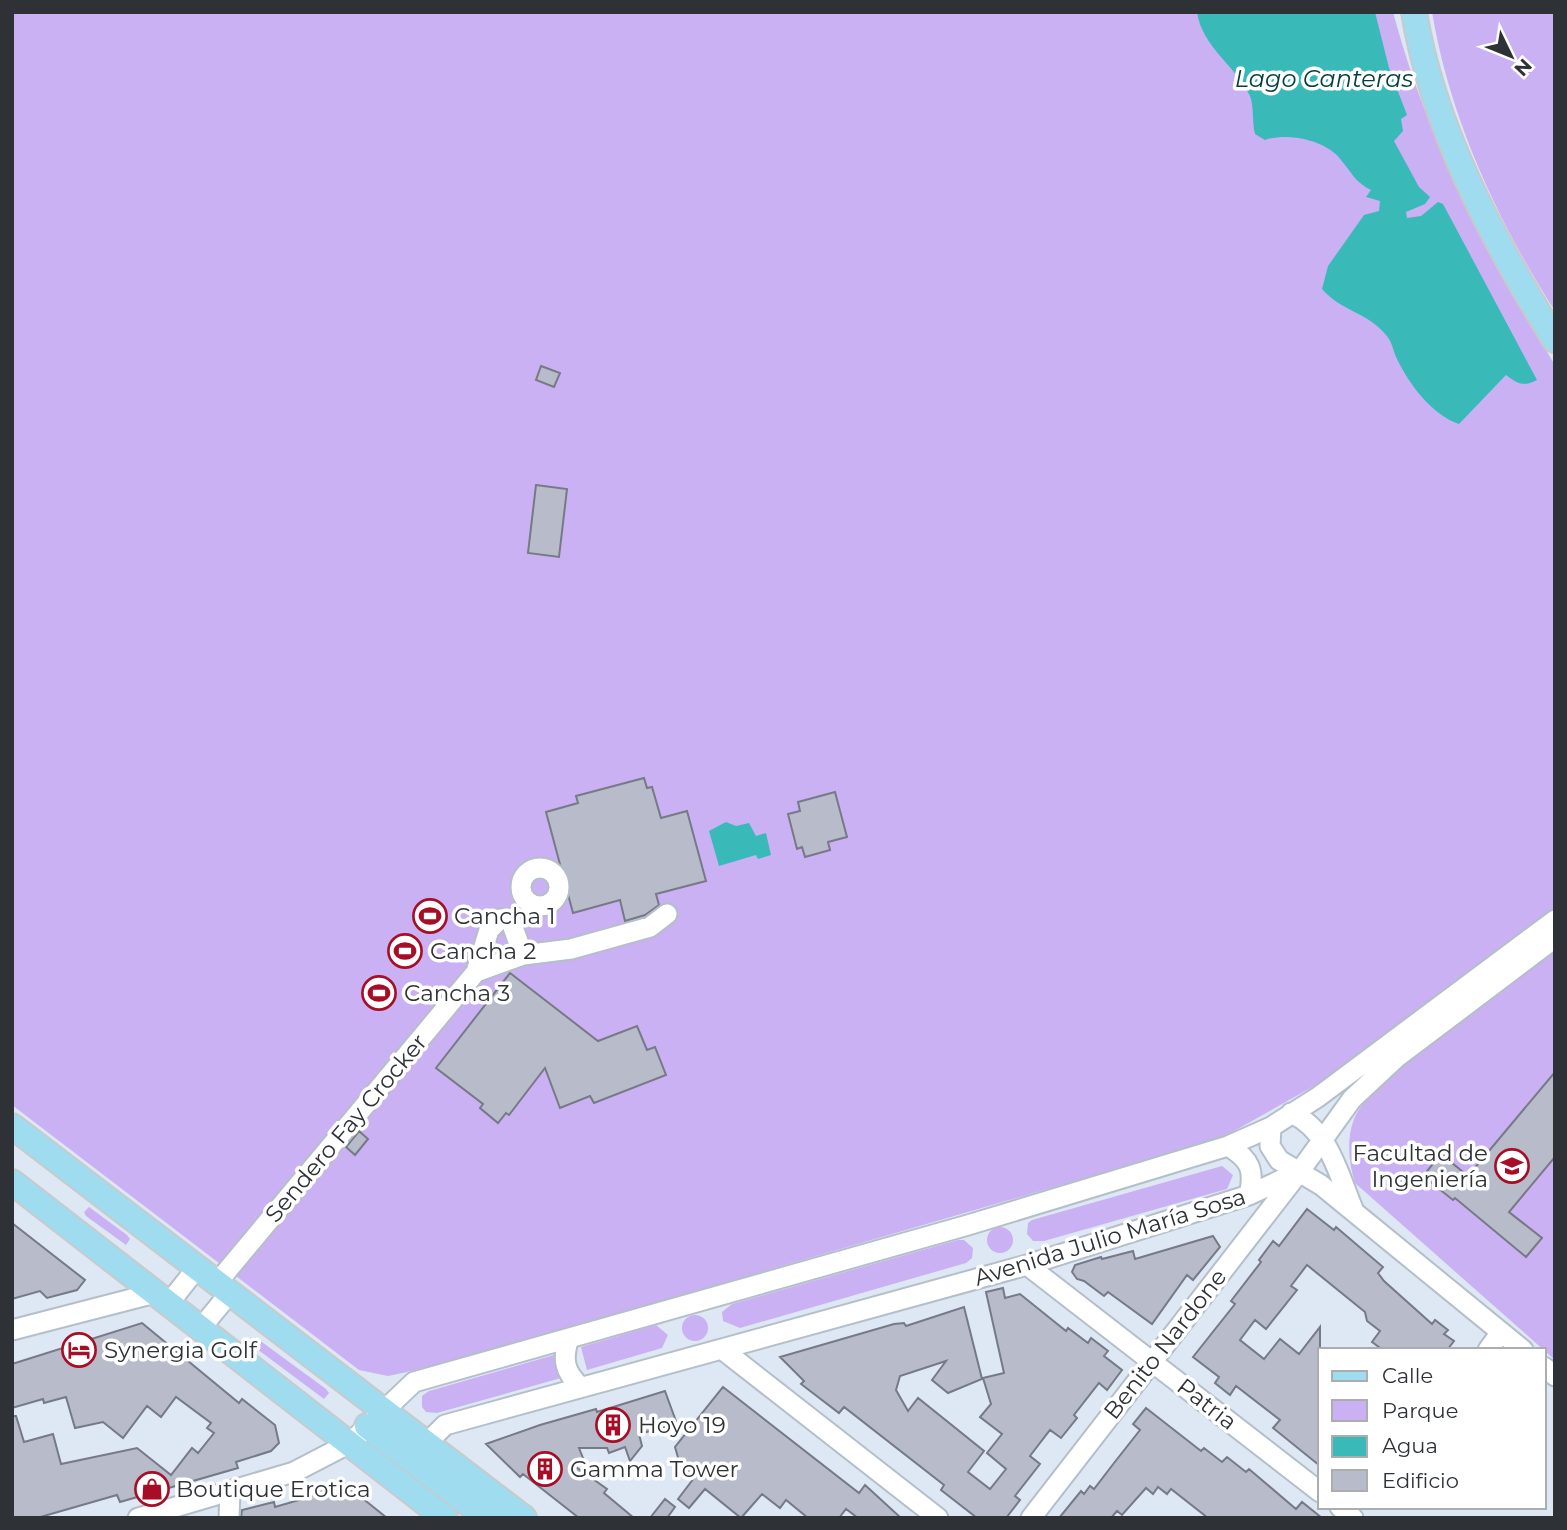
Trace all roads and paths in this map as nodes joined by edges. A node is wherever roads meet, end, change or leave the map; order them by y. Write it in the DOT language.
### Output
graph roads {
  1 [pos="1414,12"];
  2 [pos="1555,340"];
  3 [pos="525,898"];
  4 [pos="667,914"];
  5 [pos="510,919"];
  6 [pos="1555,920"];
  7 [pos="1555,938"];
  8 [pos="523,955"];
  9 [pos="476,972"];
  10 [pos="1291,1114"];
  11 [pos="12,1126"];
  12 [pos="1271,1127"];
  13 [pos="1324,1139"];
  14 [pos="1228,1146"];
  15 [pos="1300,1171"];
  16 [pos="12,1182"];
  17 [pos="1249,1195"];
  18 [pos="1355,1213"];
  19 [pos="1027,1265"];
  20 [pos="196,1269"];
  21 [pos="222,1289"];
  22 [pos="162,1298"];
  23 [pos="201,1328"];
  24 [pos="12,1330"];
  25 [pos="1502,1332"];
  26 [pos="569,1338"];
  27 [pos="1490,1348"];
  28 [pos="1521,1348"];
  29 [pos="723,1350"];
  30 [pos="1152,1362"];
  31 [pos="581,1387"];
  32 [pos="366,1427"];
  33 [pos="426,1444"];
  34 [pos="1318,1490"];
  35 [pos="230,1491"];
  36 [pos="138,1518"];
  37 [pos="229,1518"];
  38 [pos="445,1518"];
  39 [pos="523,1518"];
  40 [pos="939,1518"];
  41 [pos="1031,1518"];
  1 -- 2 [label="main road"];
  3 -- 5 [label="street, Sendero Fay Crocker"];
  4 -- 8 [label="street"];
  5 -- 8 [label="street"];
  5 -- 9 [label="street, Sendero Fay Crocker"];
  6 -- 10 [label="street"];
  7 -- 13 [label="street, Avenida Julio María Sosa"];
  8 -- 9 [label="street"];
  9 -- 21 [label="street, Sendero Fay Crocker"];
  10 -- 12 [label="street"];
  10 -- 13 [label="street"];
  11 -- 20 [label="main road"];
  12 -- 14 [label="street"];
  12 -- 15 [label="street"];
  13 -- 15 [label="street, Avenida Julio María Sosa"];
  13 -- 18 [label="street"];
  14 -- 17 [label="street"];
  14 -- 26 [label="street"];
  15 -- 17 [label="street, Avenida Julio María Sosa"];
  15 -- 18 [label="street"];
  15 -- 30 [label="street, Benito Nardone"];
  16 -- 22 [label="main road"];
  17 -- 19 [label="street, Avenida Julio María Sosa"];
  18 -- 25 [label="street"];
  19 -- 29 [label="street, Avenida Julio María Sosa"];
  19 -- 30 [label="street, Patria"];
  20 -- 21 [label="main road"];
  20 -- 22 [label="street"];
  21 -- 23 [label="street, Sendero Fay Crocker"];
  21 -- 32 [label="main road"];
  22 -- 23 [label="main road"];
  22 -- 24 [label="street"];
  23 -- 32 [label="main road"];
  25 -- 27 [label="street"];
  25 -- 28 [label="street"];
  26 -- 31 [label="street"];
  26 -- 32 [label="street"];
  29 -- 31 [label="street, Avenida Julio María Sosa"];
  29 -- 40 [label="street"];
  30 -- 34 [label="street, Patria"];
  30 -- 41 [label="street, Benito Nardone"];
  31 -- 33 [label="street, Avenida Julio María Sosa"];
  32 -- 33 [label="main road"];
  32 -- 35 [label="street"];
  32 -- 38 [label="main road"];
  32 -- 39 [label="main road"];
  33 -- 39 [label="main road"];
  35 -- 36 [label="street"];
  35 -- 37 [label="street"];
}
